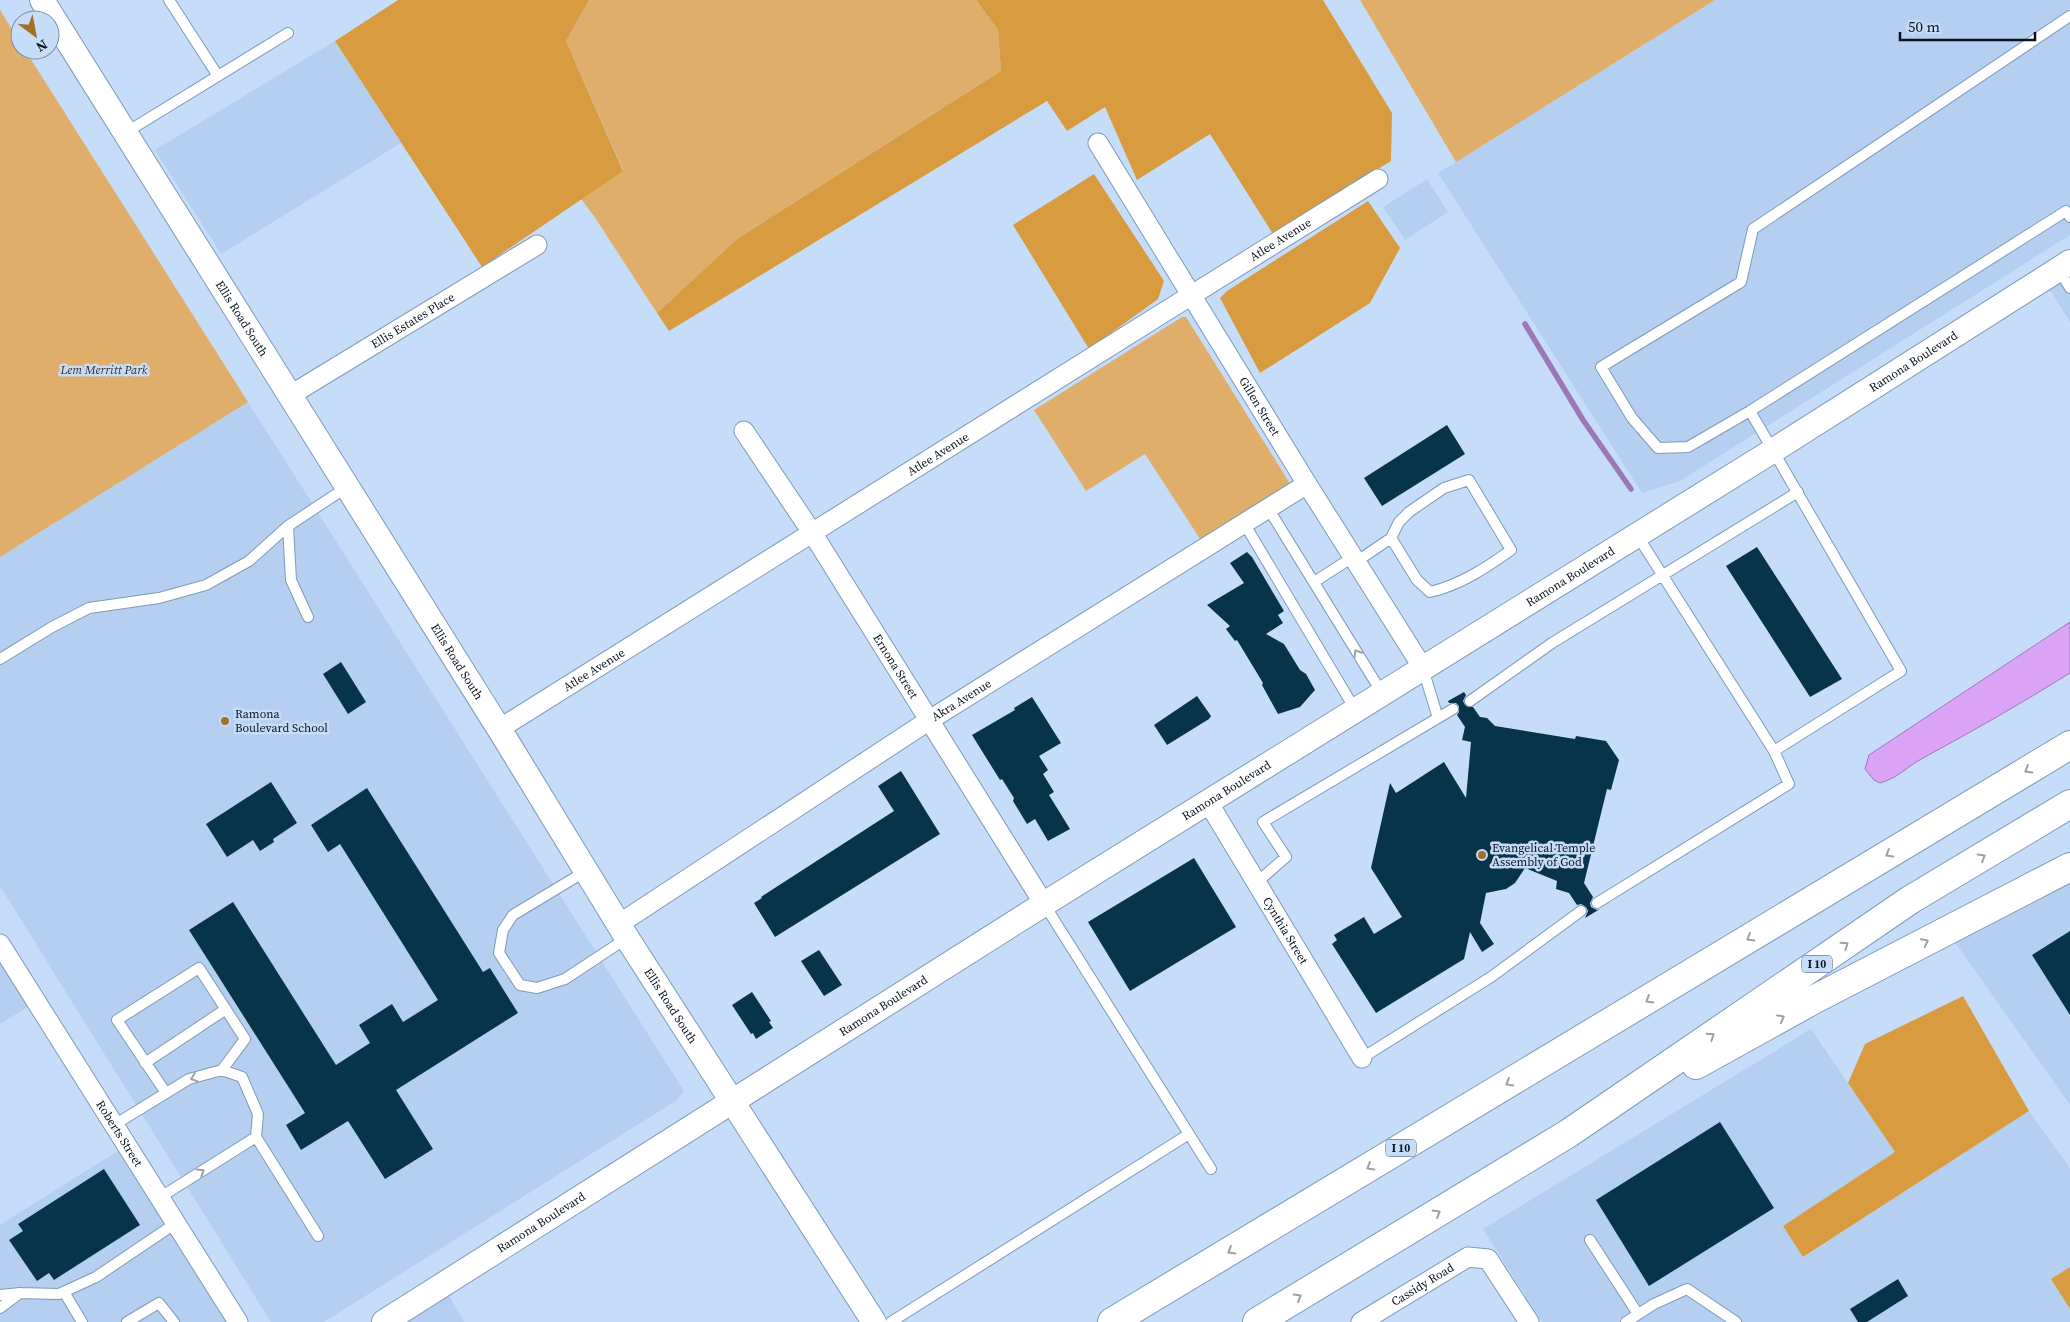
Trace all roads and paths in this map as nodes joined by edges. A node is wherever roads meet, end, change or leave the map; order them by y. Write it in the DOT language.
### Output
graph roads {
  1 [pos="42,0"];
  2 [pos="168,0"];
  3 [pos="2070,16"];
  4 [pos="288,33"];
  5 [pos="218,76"];
  6 [pos="125,133"];
  7 [pos="1098,143"];
  8 [pos="1378,179"];
  9 [pos="2069,212"];
  10 [pos="537,245"];
  11 [pos="2066,273"];
  12 [pos="1192,294"];
  13 [pos="289,396"];
  14 [pos="1750,411"];
  15 [pos="744,431"];
  16 [pos="1774,450"];
  17 [pos="1307,484"];
  18 [pos="346,487"];
  19 [pos="1798,492"];
  20 [pos="1268,508"];
  21 [pos="1244,523"];
  22 [pos="288,526"];
  23 [pos="813,534"];
  24 [pos="1637,534"];
  25 [pos="1392,538"];
  26 [pos="1355,559"];
  27 [pos="1662,575"];
  28 [pos="1314,582"];
  29 [pos="308,618"];
  30 [pos="0,659"];
  31 [pos="1423,668"];
  32 [pos="1383,694"];
  33 [pos="1470,701"];
  34 [pos="1453,709"];
  35 [pos="1356,711"];
  36 [pos="1438,718"];
  37 [pos="928,721"];
  38 [pos="499,729"];
  39 [pos="2070,744"];
  40 [pos="1774,751"];
  41 [pos="1208,802"];
  42 [pos="2070,804"];
  43 [pos="2070,867"];
  44 [pos="586,870"];
  45 [pos="1255,884"];
  46 [pos="1597,903"];
  47 [pos="1044,904"];
  48 [pos="1581,911"];
  49 [pos="624,931"];
  50 [pos="0,944"];
  51 [pos="226,1009"];
  52 [pos="1362,1058"];
  53 [pos="145,1062"];
  54 [pos="222,1070"];
  55 [pos="166,1093"];
  56 [pos="732,1101"];
  57 [pos="114,1125"];
  58 [pos="1569,1133"];
  59 [pos="1189,1134"];
  60 [pos="256,1137"];
  61 [pos="1211,1169"];
  62 [pos="159,1198"];
  63 [pos="176,1223"];
  64 [pos="318,1236"];
  65 [pos="1590,1240"];
  66 [pos="64,1292"];
  67 [pos="20,1293"];
  68 [pos="0,1295"];
  69 [pos="0,1308"];
  70 [pos="1638,1314"];
  71 [pos="82,1322"];
  72 [pos="127,1322"];
  73 [pos="174,1322"];
  74 [pos="238,1322"];
  75 [pos="384,1322"];
  76 [pos="874,1322"];
  77 [pos="891,1322"];
  78 [pos="1112,1322"];
  79 [pos="1257,1322"];
  80 [pos="1361,1322"];
  81 [pos="1529,1322"];
  82 [pos="1626,1322"];
  83 [pos="1736,1322"];
  1 -- 6 [label="street, Ellis Road South"];
  2 -- 5 [label="lane"];
  3 -- 14 [label="lane"];
  4 -- 5 [label="lane"];
  5 -- 6 [label="lane"];
  6 -- 13 [label="street, Ellis Road South"];
  7 -- 12 [label="street, Gillen Street"];
  8 -- 12 [label="street, Atlee Avenue"];
  9 -- 14 [label="lane"];
  10 -- 13 [label="street, Ellis Estates Place"];
  11 -- 16 [label="street, Ramona Boulevard"];
  12 -- 17 [label="street, Gillen Street"];
  12 -- 23 [label="street, Atlee Avenue"];
  13 -- 18 [label="street, Ellis Road South"];
  14 -- 16 [label="lane"];
  15 -- 23 [label="street, Ernona Street"];
  16 -- 19 [label="lane"];
  16 -- 24 [label="street, Ramona Boulevard"];
  17 -- 20 [label="street, Akra Avenue"];
  17 -- 26 [label="street, Gillen Street"];
  18 -- 22 [label="lane"];
  18 -- 38 [label="street, Ellis Road South"];
  19 -- 27 [label="lane"];
  19 -- 40 [label="lane"];
  20 -- 21 [label="street, Akra Avenue"];
  20 -- 28 [label="lane"];
  21 -- 35 [label="lane"];
  21 -- 37 [label="street, Akra Avenue"];
  22 -- 29 [label="lane"];
  22 -- 30 [label="lane"];
  23 -- 37 [label="street, Ernona Street"];
  23 -- 38 [label="street, Atlee Avenue"];
  24 -- 27 [label="lane"];
  24 -- 31 [label="street, Ramona Boulevard"];
  25 -- 25 [label="lane"];
  25 -- 26 [label="lane"];
  26 -- 28 [label="lane"];
  26 -- 31 [label="street, Gillen Street"];
  27 -- 33 [label="lane"];
  27 -- 40 [label="lane"];
  32 -- 28 [label="lane, one-way"];
  31 -- 32 [label="street, Ramona Boulevard"];
  31 -- 36 [label="lane"];
  32 -- 35 [label="street, Ramona Boulevard"];
  34 -- 36 [label="lane"];
  35 -- 41 [label="street, Ramona Boulevard"];
  36 -- 45 [label="lane"];
  37 -- 47 [label="street, Ernona Street"];
  37 -- 49 [label="street, Akra Avenue"];
  38 -- 44 [label="street, Ellis Road South"];
  39 -- 78 [label="highway, I 10, one-way"];
  40 -- 46 [label="lane"];
  41 -- 45 [label="street, Cynthia Street"];
  41 -- 47 [label="street, Ramona Boulevard"];
  58 -- 42 [label="highway, I 10, one-way"];
  58 -- 43 [label="highway, one-way"];
  44 -- 49 [label="street, Ellis Road South"];
  44 -- 49 [label="lane"];
  45 -- 52 [label="street, Cynthia Street"];
  47 -- 56 [label="street, Ramona Boulevard"];
  47 -- 59 [label="lane"];
  48 -- 52 [label="lane"];
  49 -- 56 [label="street, Ellis Road South"];
  50 -- 57 [label="street, Roberts Street"];
  51 -- 53 [label="lane"];
  51 -- 53 [label="lane"];
  51 -- 54 [label="lane"];
  53 -- 55 [label="lane"];
  54 -- 55 [label="lane, one-way"];
  54 -- 60 [label="lane"];
  55 -- 57 [label="lane"];
  56 -- 75 [label="street, Ramona Boulevard"];
  56 -- 76 [label="street, Ellis Road South"];
  57 -- 62 [label="street, Roberts Street"];
  79 -- 58 [label="highway, I 10, one-way"];
  59 -- 61 [label="lane"];
  59 -- 77 [label="lane"];
  62 -- 60 [label="lane, one-way"];
  60 -- 64 [label="lane"];
  62 -- 63 [label="street, Roberts Street"];
  63 -- 66 [label="lane"];
  63 -- 74 [label="street, Roberts Street"];
  65 -- 70 [label="lane"];
  66 -- 67 [label="lane"];
  66 -- 71 [label="lane"];
  67 -- 68 [label="lane"];
  67 -- 69 [label="lane"];
  70 -- 82 [label="lane"];
  70 -- 83 [label="lane"];
  72 -- 73 [label="lane"];
  80 -- 81 [label="street, Cassidy Road"];
}
